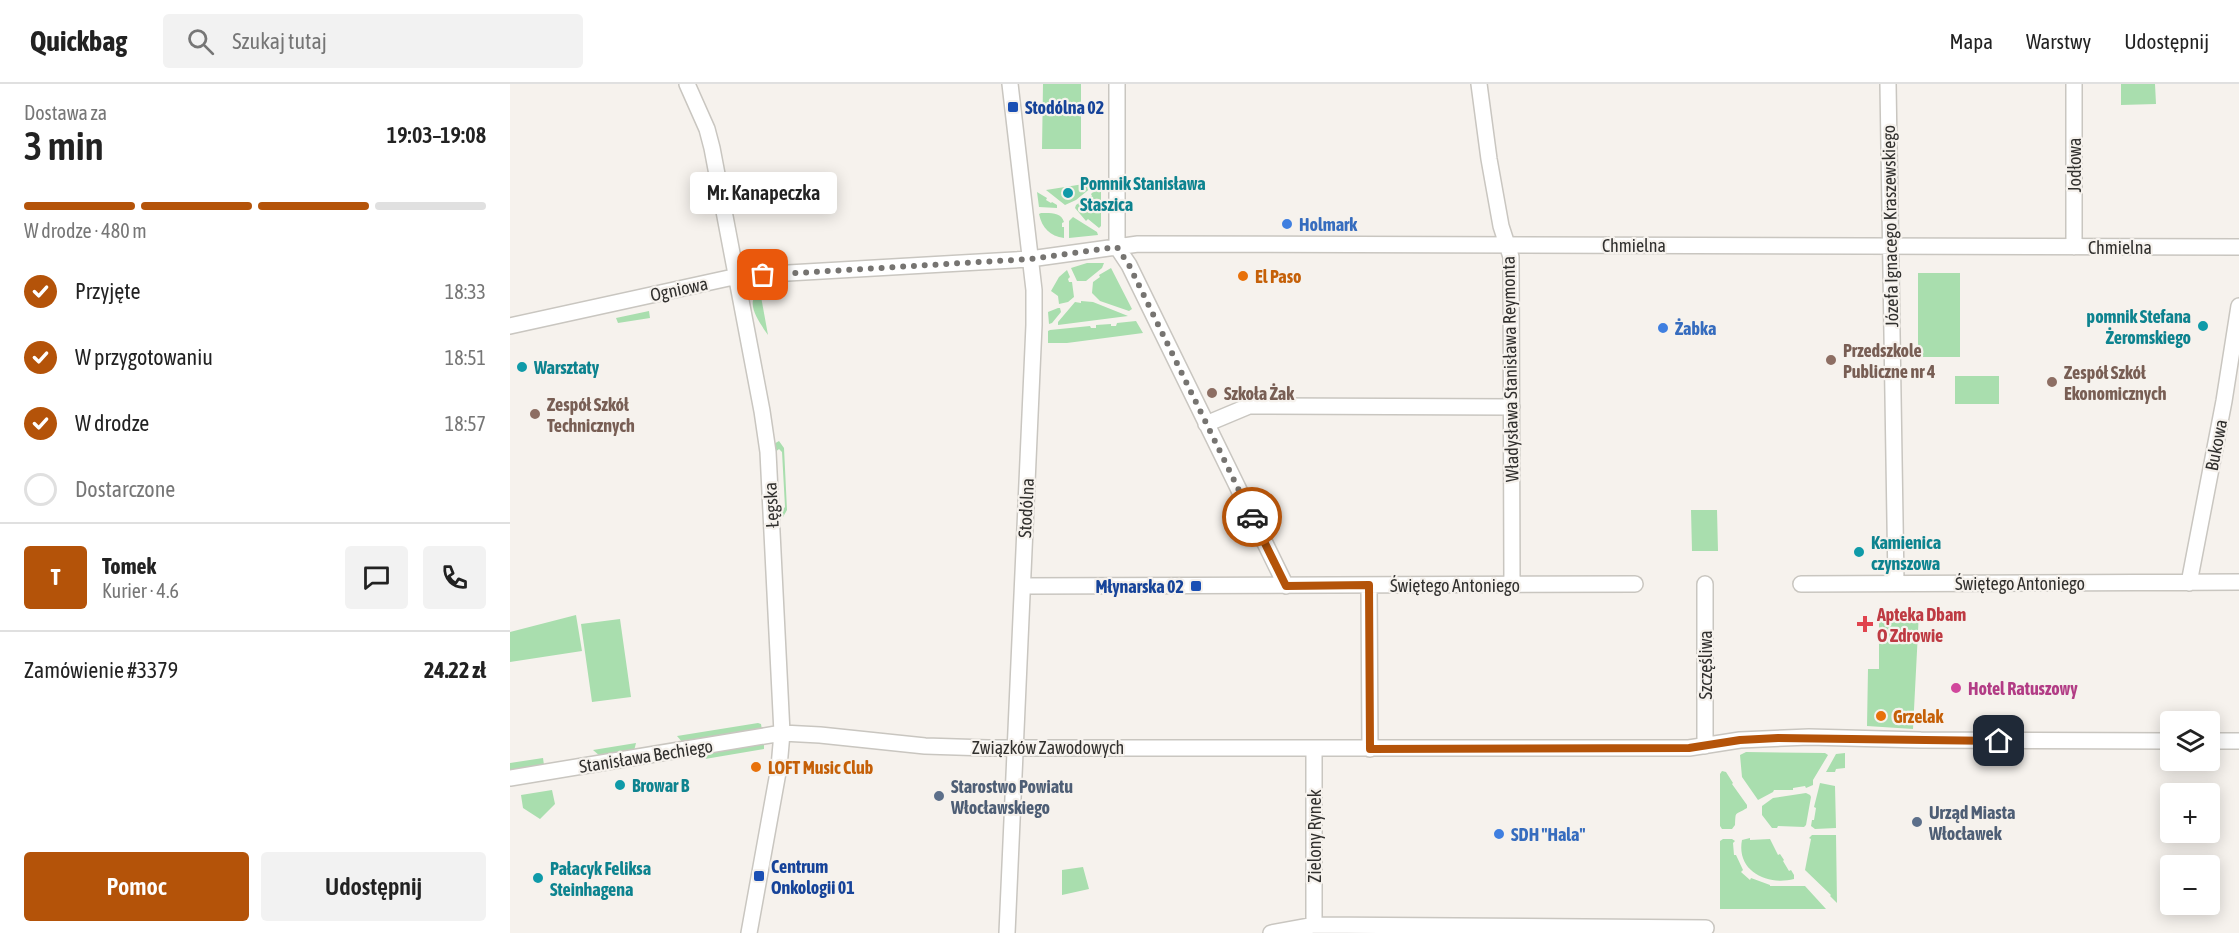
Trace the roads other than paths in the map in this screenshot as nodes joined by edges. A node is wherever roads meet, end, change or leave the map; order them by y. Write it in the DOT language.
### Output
graph roads {
  1 [pos="687,84"];
  2 [pos="1010,84"];
  3 [pos="1117,84"];
  4 [pos="1479,84"];
  5 [pos="1888,84"];
  6 [pos="2074,84"];
  7 [pos="1507,245"];
  8 [pos="1890,246"];
  9 [pos="1117,247"];
  10 [pos="2074,247"];
  11 [pos="2239,247"];
  12 [pos="1030,259"];
  13 [pos="738,276"];
  14 [pos="2239,306"];
  15 [pos="510,326"];
  16 [pos="1512,406"];
  17 [pos="1206,424"];
  18 [pos="2189,582"];
  19 [pos="2239,582"];
  20 [pos="1896,583"];
  21 [pos="1635,584"];
  22 [pos="1704,584"];
  23 [pos="1801,584"];
  24 [pos="1369,585"];
  25 [pos="1512,585"];
  26 [pos="1023,586"];
  27 [pos="1286,586"];
  28 [pos="782,733"];
  29 [pos="2160,741"];
  30 [pos="2220,741"];
  31 [pos="2239,741"];
  32 [pos="1016,746"];
  33 [pos="1705,746"];
  34 [pos="1314,748"];
  35 [pos="1370,749"];
  36 [pos="510,778"];
  37 [pos="1314,924"];
  38 [pos="1706,928"];
  39 [pos="1404,929"];
  40 [pos="1498,929"];
  41 [pos="749,933"];
  42 [pos="1007,933"];
  43 [pos="1270,933"];
  1 -- 13 [label="street, Łęgska"];
  2 -- 12 [label="street, Stodólna"];
  3 -- 9 [label="street"];
  4 -- 7 [label="street, Władysława Stanisława Reymonta"];
  5 -- 8 [label="street, Józefa Ignacego Kraszewskiego"];
  6 -- 10 [label="street, Jodłowa"];
  7 -- 8 [label="street, Chmielna"];
  7 -- 9 [label="street, Chmielna"];
  7 -- 16 [label="street, Władysława Stanisława Reymonta"];
  8 -- 10 [label="street, Chmielna"];
  8 -- 20 [label="street, Józefa Ignacego Kraszewskiego"];
  9 -- 12 [label="street, Chmielna"];
  9 -- 17 [label="street"];
  10 -- 11 [label="street, Chmielna"];
  12 -- 13 [label="street, Ogniowa"];
  12 -- 26 [label="street, Stodólna"];
  13 -- 15 [label="street, Ogniowa"];
  13 -- 28 [label="street, Łęgska"];
  14 -- 18 [label="street, Bukowa"];
  16 -- 17 [label="street"];
  16 -- 25 [label="street, Władysława Stanisława Reymonta"];
  17 -- 27 [label="street"];
  18 -- 19 [label="street, Świętego Antoniego"];
  18 -- 20 [label="street, Świętego Antoniego"];
  20 -- 23 [label="street, Świętego Antoniego"];
  21 -- 25 [label="street, Świętego Antoniego"];
  22 -- 33 [label="street, Szczęśliwa"];
  24 -- 25 [label="street, Świętego Antoniego"];
  24 -- 27 [label="street, Świętego Antoniego"];
  24 -- 35 [label="street"];
  26 -- 27 [label="street, Świętego Antoniego"];
  26 -- 32 [label="street, Stodólna"];
  28 -- 32 [label="street, Związków Zawodowych"];
  28 -- 36 [label="street, Stanisława Bechiego"];
  28 -- 41 [label="street, Łęgska"];
  29 -- 33 [label="street"];
  30 -- 31 [label="street"];
  32 -- 34 [label="street, Związków Zawodowych"];
  32 -- 42 [label="street, Stodólna"];
  33 -- 35 [label="street"];
  34 -- 35 [label="street"];
  34 -- 37 [label="street, Zielony Rynek"];
  37 -- 39 [label="street"];
  37 -- 43 [label="street"];
  38 -- 40 [label="street"];
  39 -- 40 [label="street"];
}
